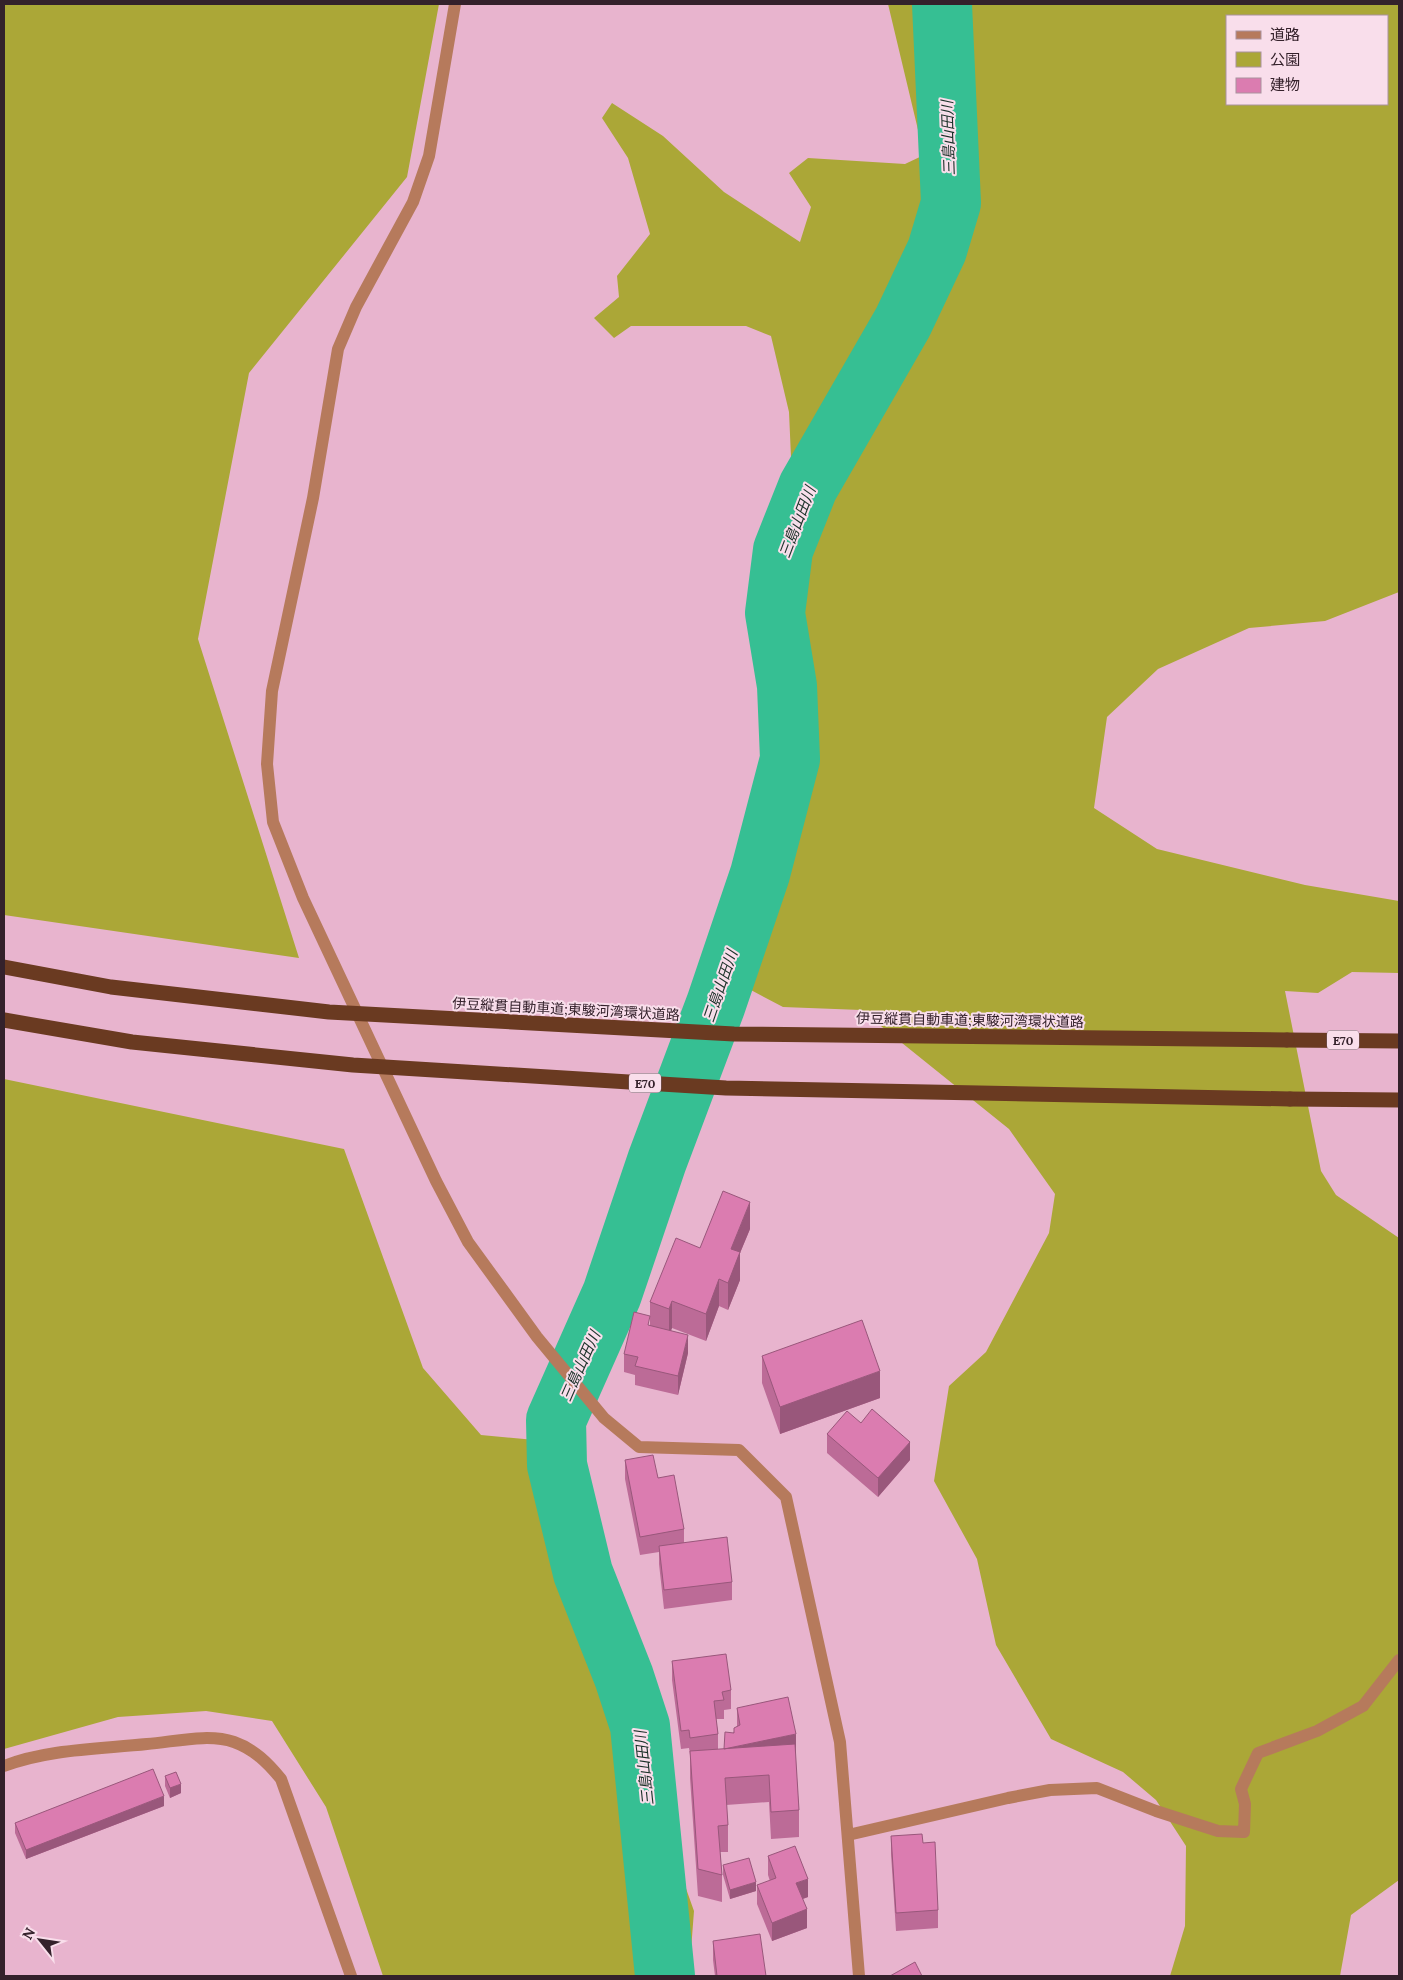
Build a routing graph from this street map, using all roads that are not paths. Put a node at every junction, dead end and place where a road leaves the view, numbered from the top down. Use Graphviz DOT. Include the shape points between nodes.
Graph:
graph roads {
  1 [pos="454,4"];
  2 [pos="4,966"];
  3 [pos="4,1020"];
  4 [pos="1399,1041"];
  5 [pos="1399,1100"];
  6 [pos="1399,1660"];
  7 [pos="4,1766"];
  8 [pos="848,1835"];
  9 [pos="351,1976"];
  10 [pos="859,1976"];
  1 -- 8 [label="street" via="424,172 413,202 356,307 338,349 313,498 272,691 266,764 273,822 303,898 436,1181 468,1242 537,1337 604,1418 639,1447 738,1450 786,1497 840,1742"];
  2 -- 4 [label="highway, 伊豆縦貫自動車道;東駿河湾環状道路 / E70, bridge" via="111,987 329,1012 734,1034"];
  3 -- 5 [label="highway, E70, bridge" via="132,1042 363,1066 726,1088"];
  6 -- 8 [label="street" via="1363,1706 1317,1731 1258,1753 1241,1789 1245,1804 1244,1832 1218,1831 1097,1788 1050,1790"];
  7 -- 9 [label="street" via="66,1752 206,1738 233,1742 253,1752 266,1761 281,1779"];
  8 -- 10 [label="street"];
}
